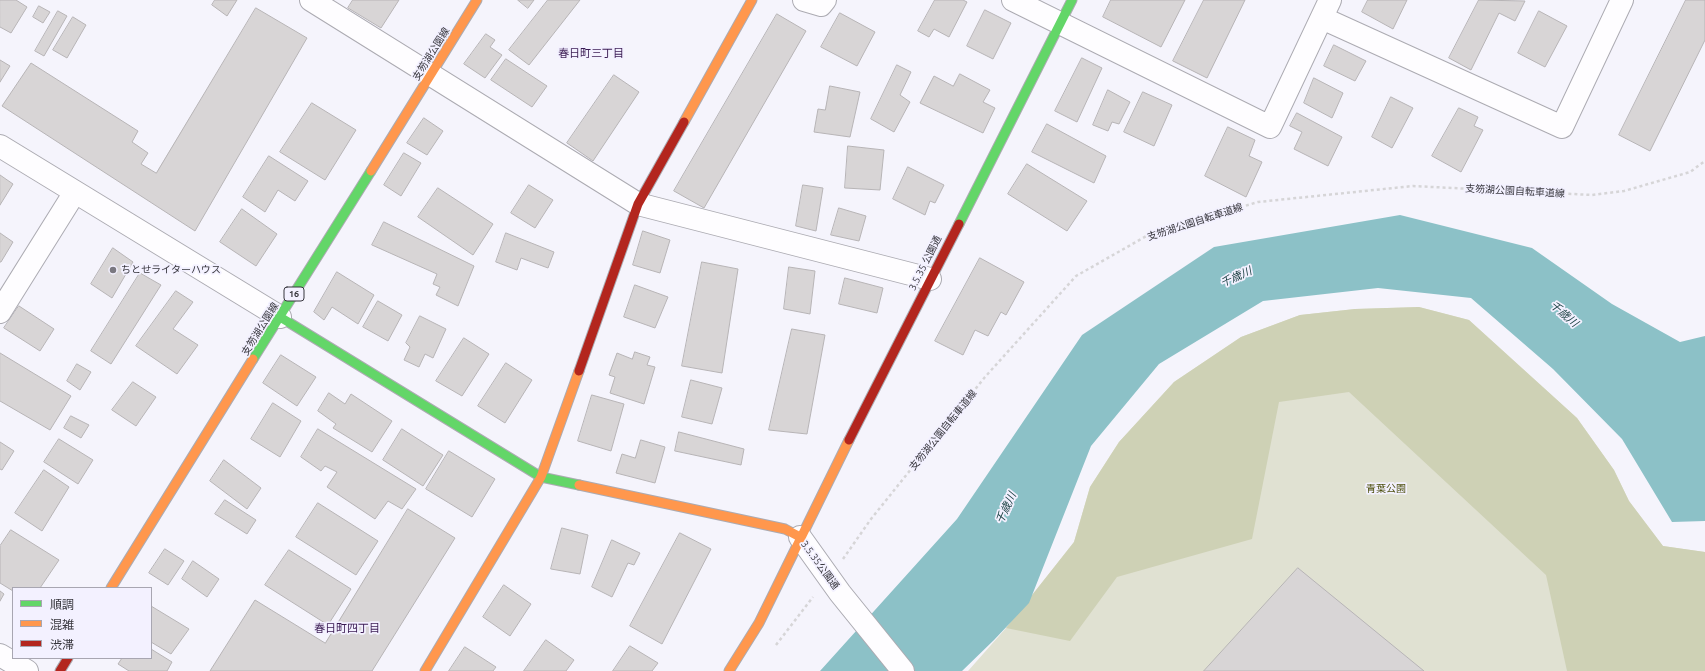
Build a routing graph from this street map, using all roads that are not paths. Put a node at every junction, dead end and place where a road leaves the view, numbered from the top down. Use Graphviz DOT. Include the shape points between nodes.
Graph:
graph roads {
  1 [pos="311,0"];
  2 [pos="477,0"];
  3 [pos="752,0"];
  4 [pos="804,0"];
  5 [pos="825,0"];
  6 [pos="1013,0"];
  7 [pos="1072,0"];
  8 [pos="1622,0"];
  9 [pos="1326,9"];
  10 [pos="1061,22"];
  11 [pos="430,76"];
  12 [pos="0,146"];
  13 [pos="75,192"];
  14 [pos="638,204"];
  15 [pos="930,279"];
  16 [pos="0,312"];
  17 [pos="280,318"];
  18 [pos="541,477"];
  19 [pos="800,537"];
  20 [pos="112,587"];
  21 [pos="0,655"];
  22 [pos="67,659"];
  23 [pos="27,671"];
  24 [pos="60,671"];
  25 [pos="425,671"];
  26 [pos="729,671"];
  27 [pos="903,671"];
  1 -- 11 [label="street"];
  2 -- 11 [label="street, 支笏湖公園線 / 16"];
  3 -- 14 [label="street"];
  4 -- 5 [label="street" via="821,5"];
  6 -- 10 [label="street"];
  7 -- 10 [label="street, 3.5.35 公園通"];
  8 -- 9 [label="street" via="1562,127"];
  9 -- 10 [label="street" via="1270,127"];
  10 -- 15 [label="street, 3.5.35 公園通"];
  11 -- 14 [label="street"];
  11 -- 17 [label="street, 支笏湖公園線 / 16"];
  12 -- 13 [label="street"];
  13 -- 16 [label="street"];
  13 -- 17 [label="street"];
  14 -- 15 [label="street"];
  14 -- 18 [label="street"];
  15 -- 19 [label="street, 3.5.35 公園通"];
  17 -- 18 [label="street"];
  17 -- 20 [label="street, 支笏湖公園線 / 16"];
  18 -- 19 [label="street" via="785,529"];
  18 -- 25 [label="street"];
  19 -- 26 [label="street, 3.5.35 公園通" via="764,612 740,657"];
  19 -- 27 [label="street, 3.5.35公園通" via="834,585"];
  21 -- 23 [label="street"];
  22 -- 24 [label="street"];
}
